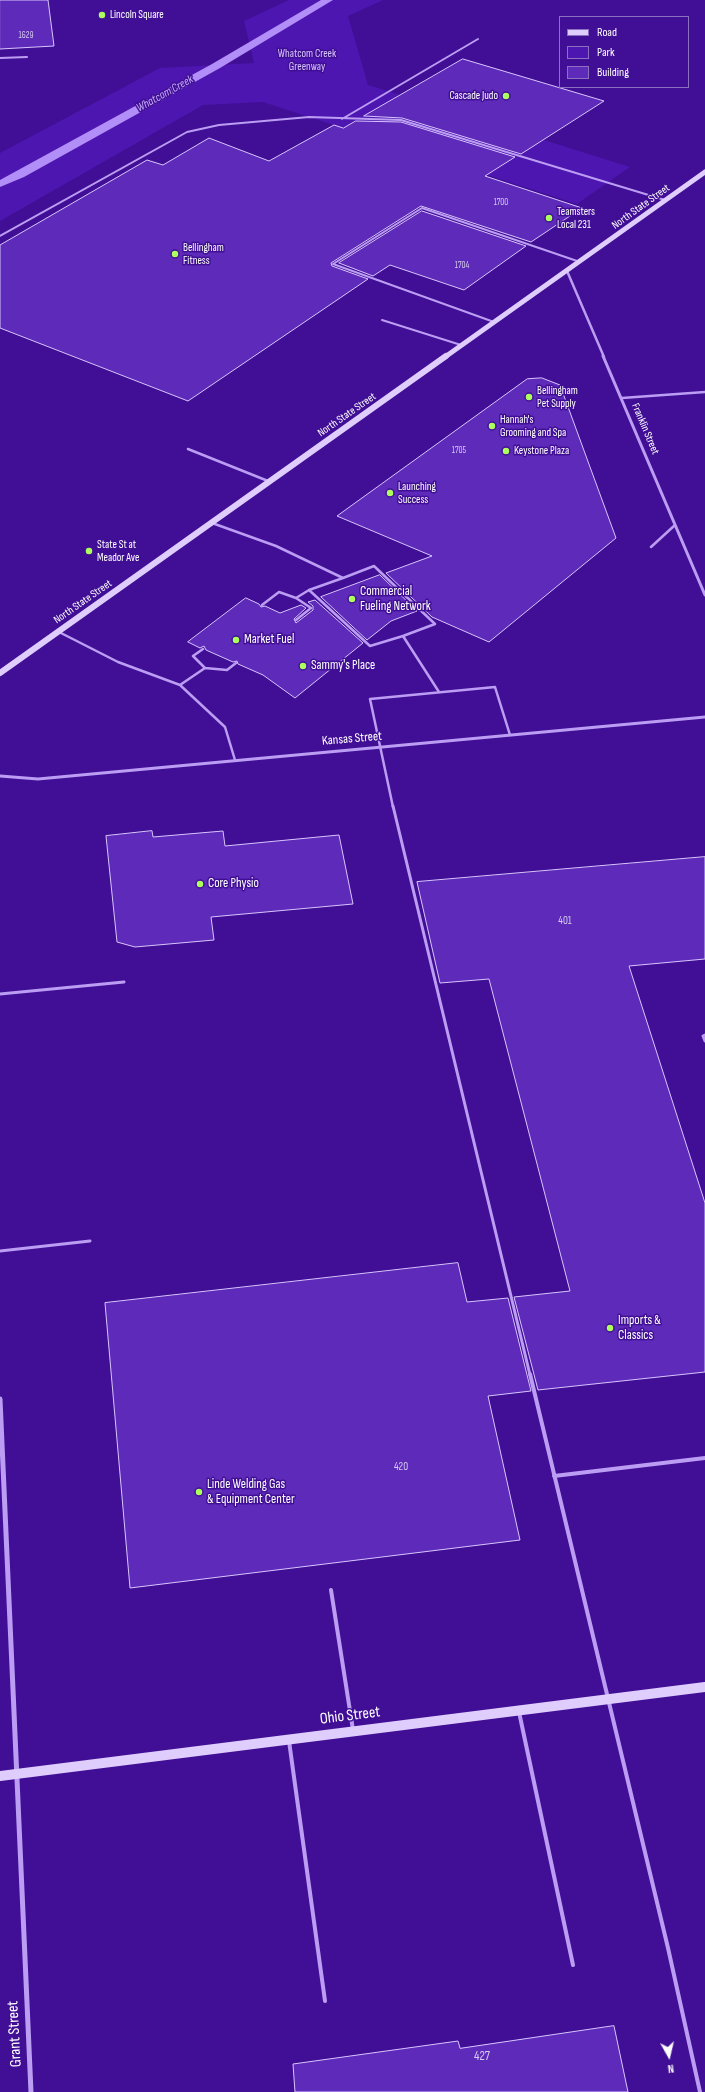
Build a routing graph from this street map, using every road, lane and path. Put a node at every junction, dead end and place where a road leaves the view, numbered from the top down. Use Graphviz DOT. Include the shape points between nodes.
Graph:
graph roads {
  1 [pos="478,39"];
  2 [pos="27,57"];
  3 [pos="0,58"];
  4 [pos="342,119"];
  5 [pos="705,172"];
  6 [pos="667,201"];
  7 [pos="0,236"];
  8 [pos="581,262"];
  9 [pos="567,271"];
  10 [pos="382,320"];
  11 [pos="495,322"];
  12 [pos="462,346"];
  13 [pos="705,392"];
  14 [pos="622,398"];
  15 [pos="188,449"];
  16 [pos="270,482"];
  17 [pos="212,523"];
  18 [pos="675,526"];
  19 [pos="651,547"];
  20 [pos="342,578"];
  21 [pos="309,590"];
  22 [pos="705,594"];
  23 [pos="296,598"];
  24 [pos="262,605"];
  25 [pos="296,620"];
  26 [pos="58,632"];
  27 [pos="403,636"];
  28 [pos="203,649"];
  29 [pos="236,664"];
  30 [pos="205,668"];
  31 [pos="0,672"];
  32 [pos="180,685"];
  33 [pos="439,692"];
  34 [pos="705,717"];
  35 [pos="510,735"];
  36 [pos="379,747"];
  37 [pos="235,760"];
  38 [pos="0,776"];
  39 [pos="124,982"];
  40 [pos="0,994"];
  41 [pos="705,1035"];
  42 [pos="705,1041"];
  43 [pos="90,1241"];
  44 [pos="0,1251"];
  45 [pos="0,1399"];
  46 [pos="705,1458"];
  47 [pos="554,1476"];
  48 [pos="331,1590"];
  49 [pos="705,1687"];
  50 [pos="608,1699"];
  51 [pos="518,1710"];
  52 [pos="354,1732"];
  53 [pos="289,1740"];
  54 [pos="16,1774"];
  55 [pos="0,1776"];
  56 [pos="573,1966"];
  57 [pos="325,2001"];
  58 [pos="31,2092"];
  59 [pos="700,2092"];
  1 -- 4 [label="lane"];
  2 -- 3 [label="lane"];
  4 -- 6 [label="lane" via="401,120"];
  4 -- 7 [label="lane" via="309,117 227,124 187,132"];
  5 -- 6 [label="main road, North State Street"];
  6 -- 8 [label="main road, North State Street"];
  8 -- 9 [label="main road, North State Street"];
  8 -- 11 [label="lane" via="422,208 333,264"];
  9 -- 11 [label="main road, North State Street"];
  9 -- 14 [label="street, Franklin Street"];
  10 -- 12 [label="lane"];
  11 -- 12 [label="main road, North State Street"];
  12 -- 16 [label="main road, North State Street"];
  13 -- 14 [label="lane"];
  14 -- 18 [label="street, Franklin Street"];
  15 -- 16 [label="lane"];
  16 -- 17 [label="main road, North State Street"];
  17 -- 20 [label="lane" via="276,546"];
  17 -- 26 [label="main road, North State Street"];
  18 -- 19 [label="lane"];
  18 -- 22 [label="street, Franklin Street"];
  20 -- 21 [label="lane"];
  20 -- 27 [label="lane" via="374,566 435,624"];
  21 -- 23 [label="lane"];
  21 -- 27 [label="lane" via="370,646"];
  23 -- 24 [label="lane" via="279,592"];
  23 -- 25 [label="lane" via="311,608"];
  26 -- 31 [label="main road, North State Street"];
  26 -- 32 [label="lane" via="118,662"];
  27 -- 33 [label="lane"];
  28 -- 30 [label="lane" via="193,656"];
  29 -- 30 [label="lane" via="227,670"];
  30 -- 32 [label="lane"];
  32 -- 37 [label="lane" via="225,727"];
  33 -- 35 [label="lane" via="495,688"];
  33 -- 36 [label="lane" via="370,699"];
  34 -- 35 [label="street, Kansas Street"];
  35 -- 36 [label="street, Kansas Street"];
  36 -- 37 [label="street, Kansas Street"];
  36 -- 47 [label="lane"];
  37 -- 38 [label="street, Kansas Street" via="38,778"];
  39 -- 40 [label="lane"];
  41 -- 42 [label="lane"];
  43 -- 44 [label="lane"];
  45 -- 54 [label="street, Grant Street"];
  46 -- 47 [label="lane"];
  47 -- 50 [label="lane"];
  48 -- 52 [label="lane"];
  49 -- 50 [label="main road, Ohio Street"];
  50 -- 51 [label="main road, Ohio Street"];
  50 -- 59 [label="lane"];
  51 -- 52 [label="main road, Ohio Street"];
  51 -- 56 [label="lane"];
  52 -- 53 [label="main road, Ohio Street"];
  53 -- 54 [label="main road, Ohio Street"];
  53 -- 57 [label="lane"];
  54 -- 55 [label="main road, Ohio Street"];
  54 -- 58 [label="street, Grant Street"];
}
